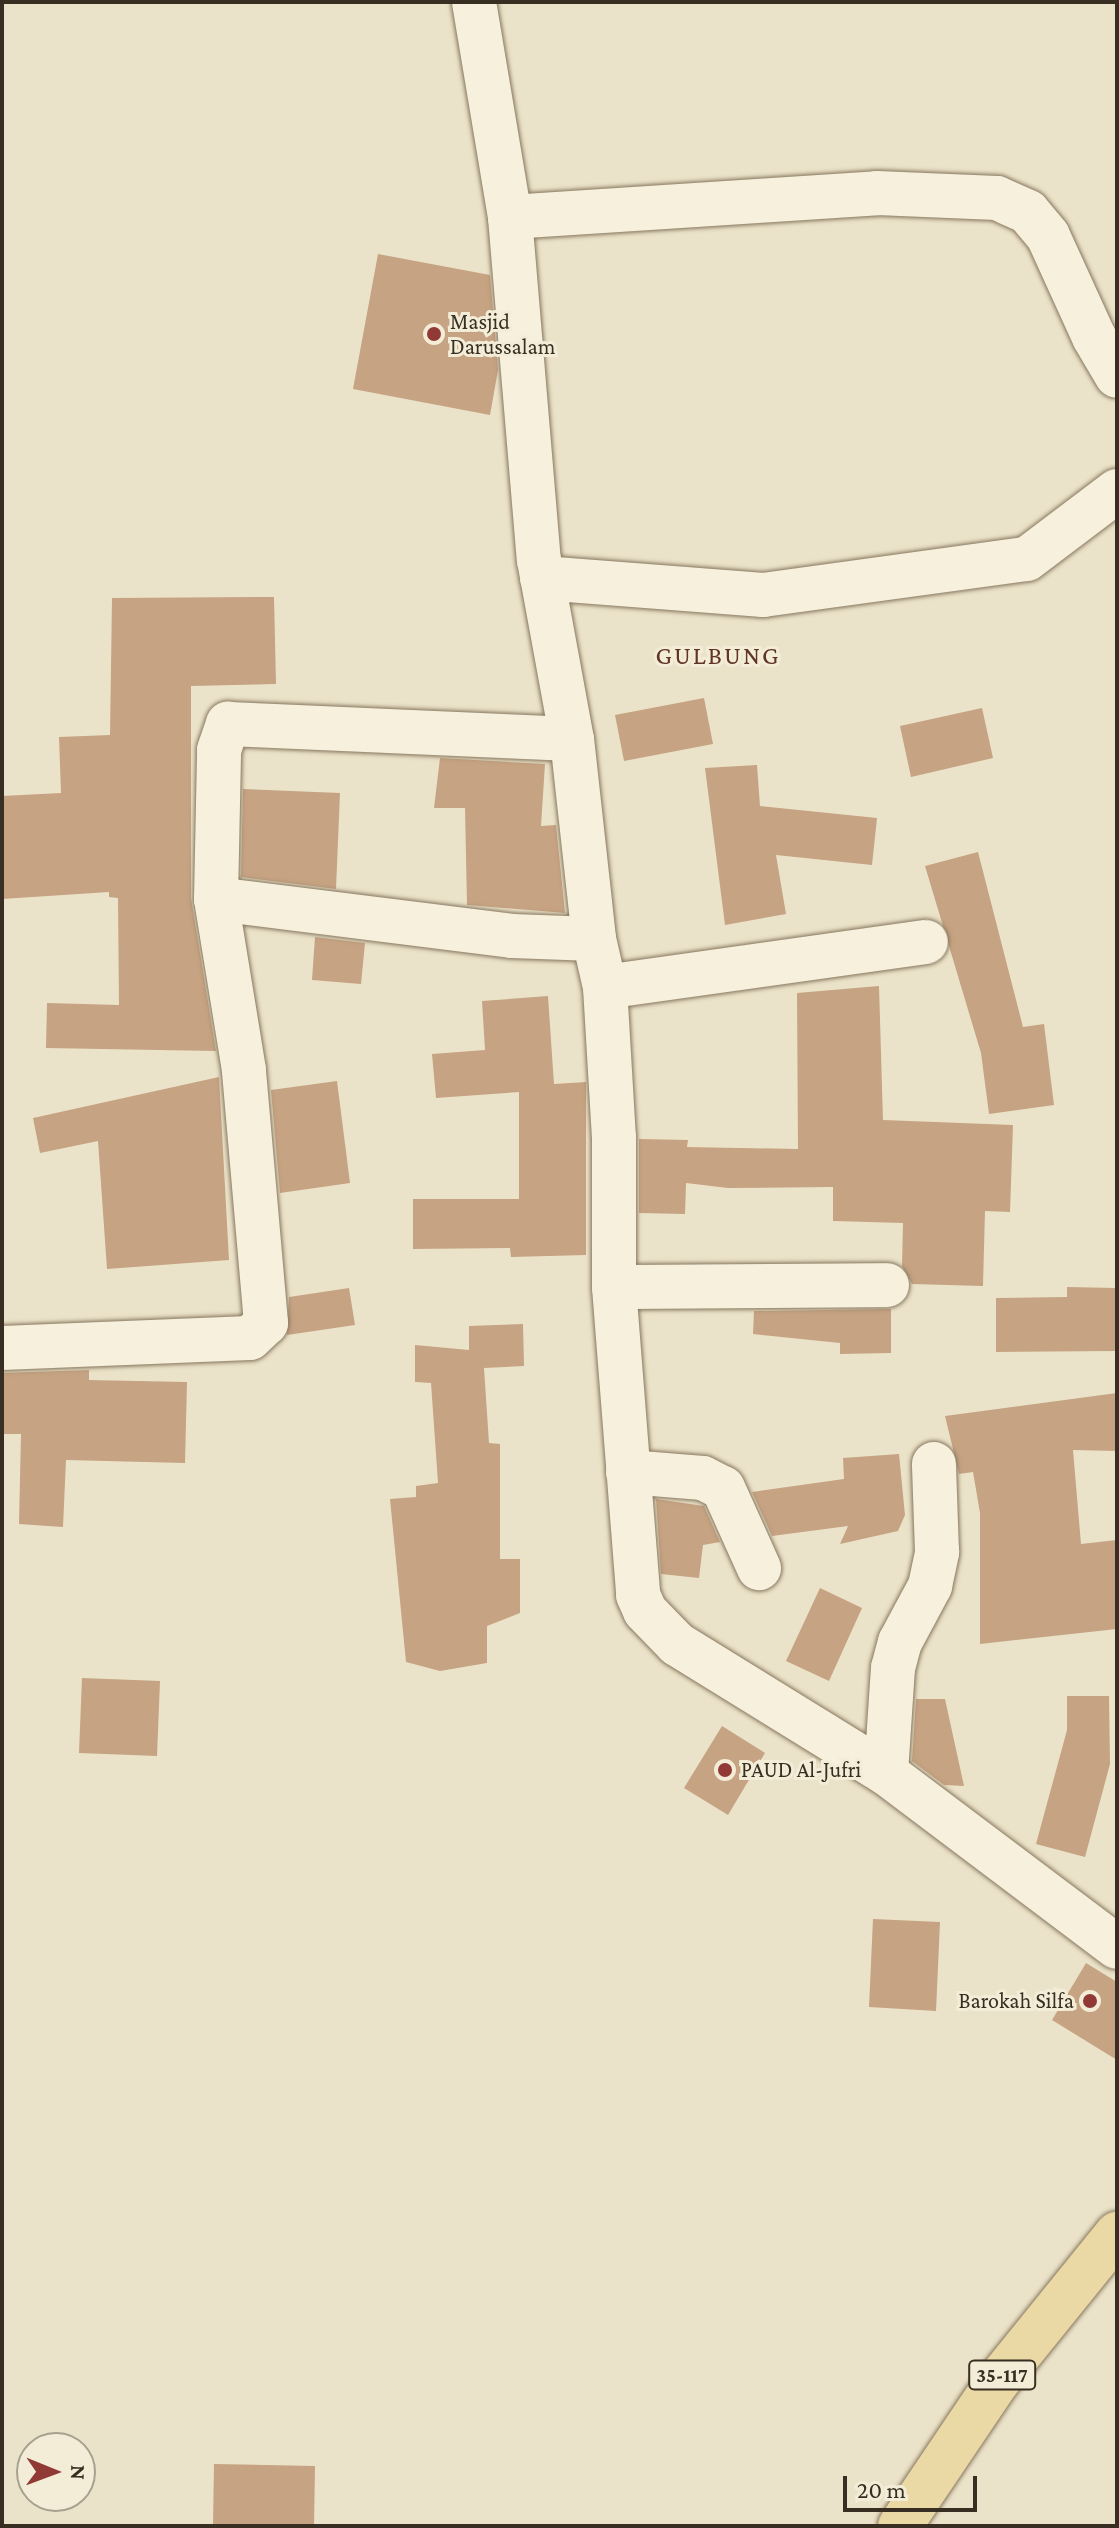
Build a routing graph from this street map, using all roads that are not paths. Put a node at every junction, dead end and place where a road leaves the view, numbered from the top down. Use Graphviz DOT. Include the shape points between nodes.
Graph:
graph roads {
  1 [pos="474,2"];
  2 [pos="510,217"];
  3 [pos="1117,376"];
  4 [pos="1117,491"];
  5 [pos="542,578"];
  6 [pos="572,739"];
  7 [pos="216,899"];
  8 [pos="594,939"];
  9 [pos="926,942"];
  10 [pos="605,987"];
  11 [pos="887,1285"];
  12 [pos="614,1287"];
  13 [pos="2,1348"];
  14 [pos="934,1464"];
  15 [pos="628,1472"];
  16 [pos="759,1568"];
  17 [pos="886,1773"];
  18 [pos="1117,1947"];
  19 [pos="1117,2234"];
  20 [pos="900,2526"];
  1 -- 2 [label="street"];
  2 -- 3 [label="street" via="877,193 997,198 1028,212 1048,236"];
  2 -- 5 [label="street"];
  4 -- 5 [label="street" via="1027,559 763,595"];
  5 -- 6 [label="street"];
  6 -- 7 [label="street" via="235,721 220,740"];
  6 -- 8 [label="street"];
  7 -- 8 [label="street" via="512,936"];
  7 -- 13 [label="street" via="244,1070 266,1323 250,1338"];
  8 -- 10 [label="street"];
  9 -- 10 [label="street"];
  10 -- 12 [label="street" via="614,1137"];
  11 -- 12 [label="street"];
  12 -- 15 [label="street"];
  14 -- 17 [label="street" via="937,1552 930,1586 900,1642 893,1668"];
  15 -- 16 [label="street" via="703,1478 723,1488"];
  15 -- 17 [label="street" via="638,1595 655,1622 677,1644"];
  17 -- 18 [label="street"];
  19 -- 20 [label="main road, 35-117" via="997,2382"];
}
